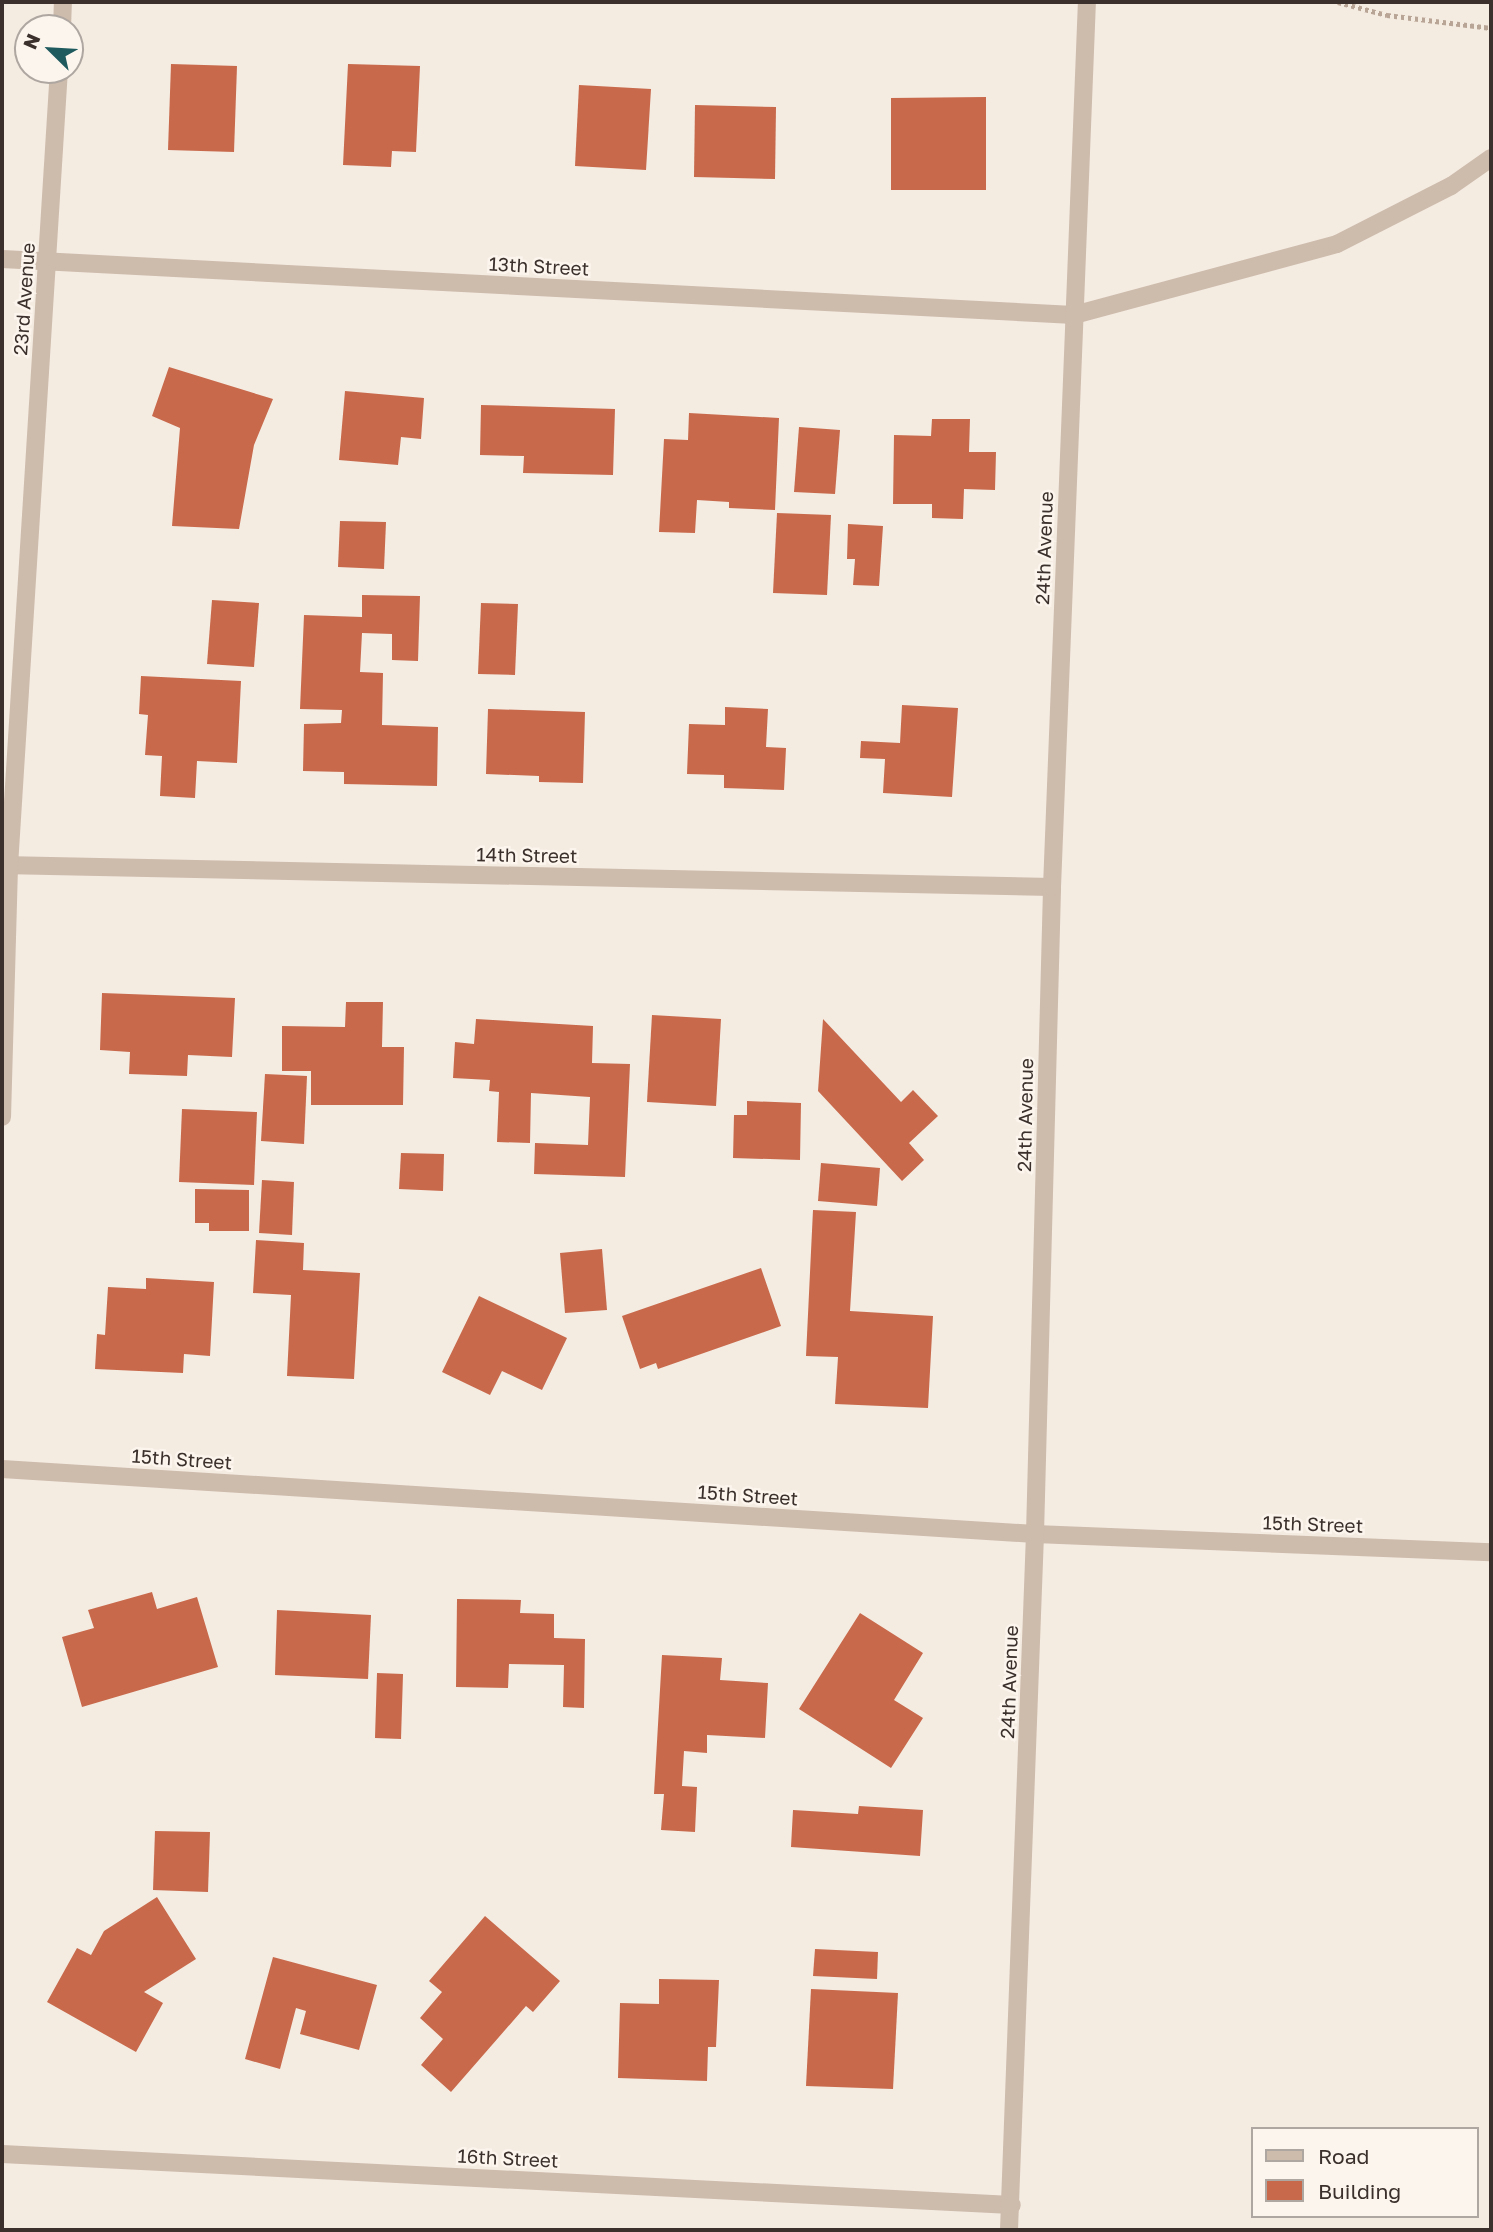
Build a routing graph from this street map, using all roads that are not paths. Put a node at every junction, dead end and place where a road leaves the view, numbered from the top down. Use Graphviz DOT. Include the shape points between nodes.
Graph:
graph roads {
  1 [pos="1087,2"];
  2 [pos="58,84"];
  3 [pos="1491,158"];
  4 [pos="2,259"];
  5 [pos="48,261"];
  6 [pos="1074,315"];
  7 [pos="5,866"];
  8 [pos="1052,887"];
  9 [pos="2,1117"];
  10 [pos="2,1469"];
  11 [pos="1035,1534"];
  12 [pos="1491,1552"];
  13 [pos="2,2154"];
  14 [pos="1012,2205"];
  15 [pos="1009,2230"];
  1 -- 6 [label="street, 24th Avenue"];
  2 -- 5 [label="street, 23rd Avenue"];
  3 -- 6 [label="street, 13th Street" via="1451,186 1337,244"];
  4 -- 5 [label="street, 13th Street"];
  5 -- 6 [label="street, 13th Street"];
  5 -- 7 [label="street, 23rd Avenue"];
  6 -- 8 [label="street, 24th Avenue"];
  7 -- 8 [label="street, 14th Street"];
  7 -- 9 [label="street, 23rd Avenue"];
  8 -- 11 [label="street, 24th Avenue"];
  10 -- 11 [label="street, 15th Street"];
  11 -- 12 [label="street, 15th Street"];
  11 -- 14 [label="street, 24th Avenue"];
  13 -- 14 [label="street, 16th Street"];
  14 -- 15 [label="street, 24th Avenue"];
}
